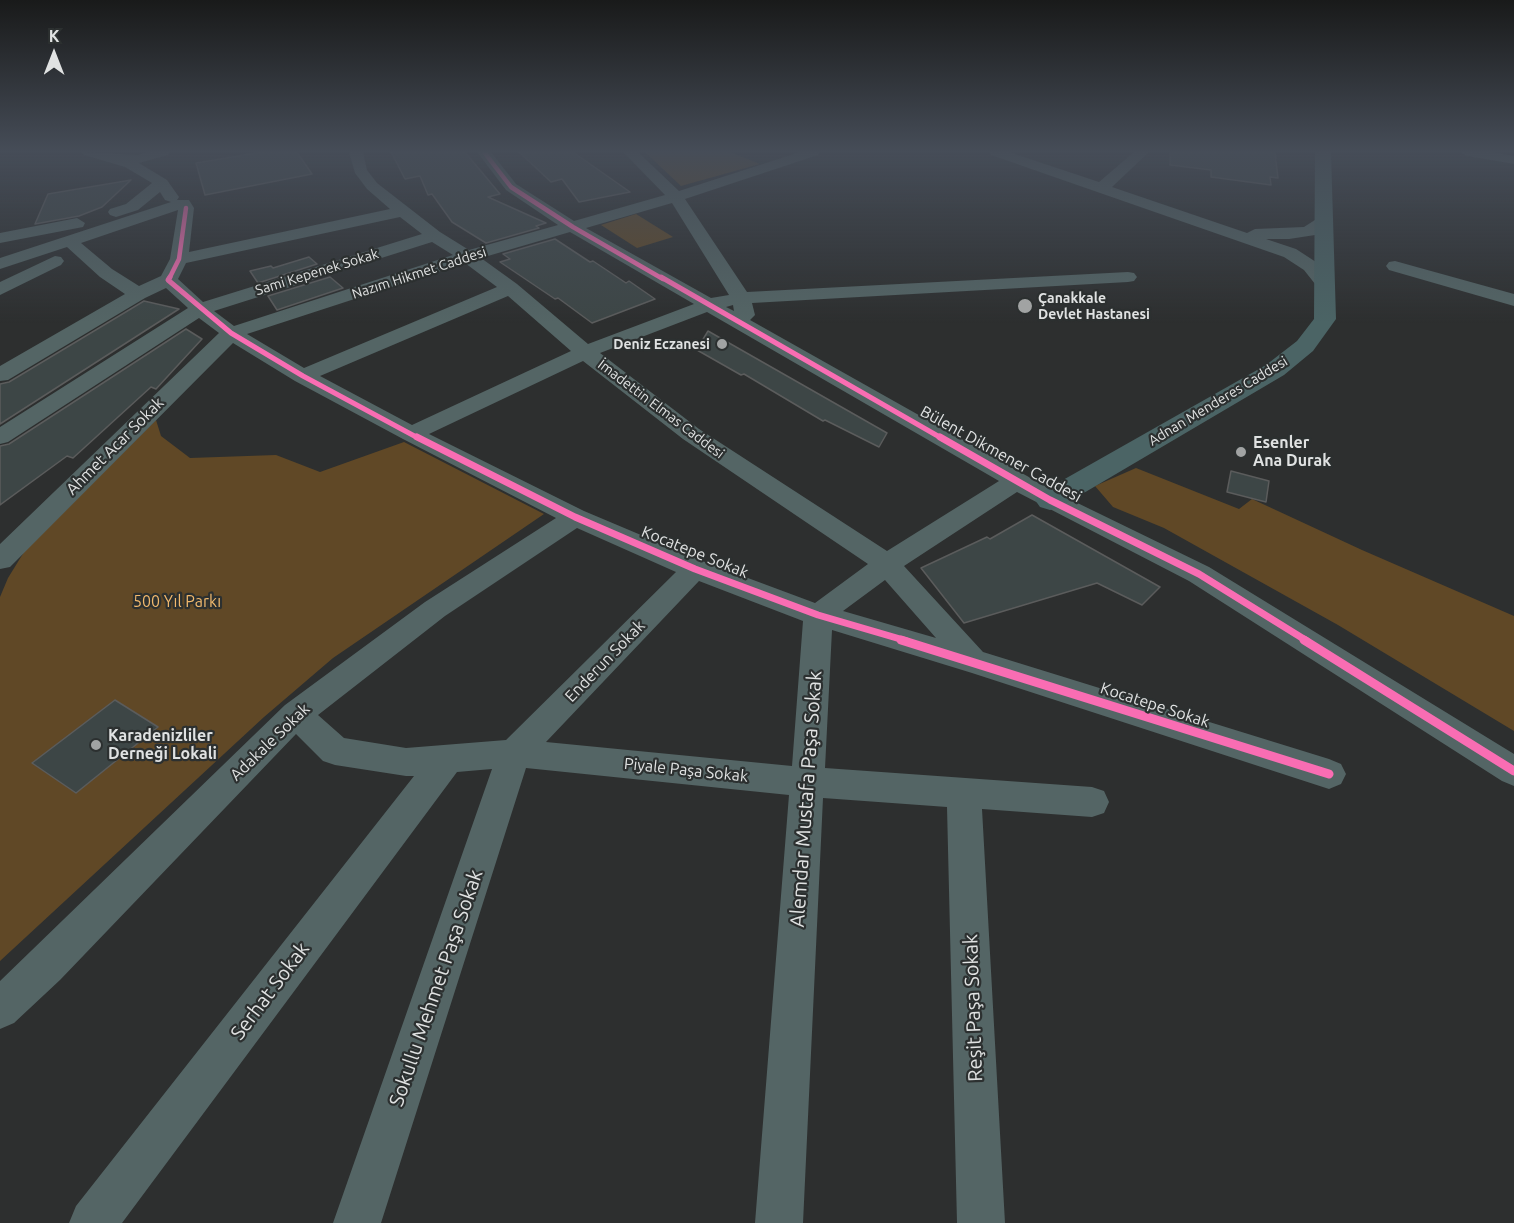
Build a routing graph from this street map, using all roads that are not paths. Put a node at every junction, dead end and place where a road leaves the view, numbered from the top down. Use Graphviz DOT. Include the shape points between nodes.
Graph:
graph roads {
  1 [pos="125,209"];
  2 [pos="166,209"];
  3 [pos="181,209"];
  4 [pos="401,209"];
  5 [pos="545,209"];
  6 [pos="635,209"];
  7 [pos="684,209"];
  8 [pos="1164,209"];
  9 [pos="1324,209"];
  10 [pos="403,211"];
  11 [pos="1324,222"];
  12 [pos="573,227"];
  13 [pos="1232,232"];
  14 [pos="434,236"];
  15 [pos="0,238"];
  16 [pos="74,245"];
  17 [pos="467,256"];
  18 [pos="0,264"];
  19 [pos="1395,266"];
  20 [pos="173,270"];
  21 [pos="1128,277"];
  22 [pos="1326,285"];
  23 [pos="510,288"];
  24 [pos="0,289"];
  25 [pos="138,294"];
  26 [pos="741,297"];
  27 [pos="1514,300"];
  28 [pos="711,304"];
  29 [pos="200,309"];
  30 [pos="748,325"];
  31 [pos="231,333"];
  32 [pos="259,350"];
  33 [pos="585,352"];
  34 [pos="0,375"];
  35 [pos="188,375"];
  36 [pos="303,376"];
  37 [pos="411,434"];
  38 [pos="0,437"];
  39 [pos="1018,480"];
  40 [pos="1050,500"];
  41 [pos="575,517"];
  42 [pos="2,555"];
  43 [pos="887,564"];
  44 [pos="694,569"];
  45 [pos="818,615"];
  46 [pos="973,661"];
  47 [pos="296,714"];
  48 [pos="514,753"];
  49 [pos="447,759"];
  50 [pos="1514,771"];
  51 [pos="1329,774"];
  52 [pos="808,782"];
  53 [pos="964,793"];
  54 [pos="1092,802"];
  55 [pos="0,1009"];
  56 [pos="93,1223"];
  57 [pos="357,1223"];
  58 [pos="779,1223"];
  59 [pos="981,1223"];
  1 -- 15 [label="street" via="79,223"];
  2 -- 16 [label="street"];
  3 -- 20 [label="street"];
  4 -- 10 [label="street, İmadettin Elmas Caddesi"];
  5 -- 12 [label="street, Bülent Dikmener Caddesi"];
  6 -- 12 [label="street, Nazım Hikmet Caddesi"];
  7 -- 26 [label="street"];
  8 -- 13 [label="street"];
  9 -- 11 [label="street, Adnan Menderes Caddesi"];
  10 -- 14 [label="street, İmadettin Elmas Caddesi"];
  10 -- 20 [label="street"];
  11 -- 13 [label="street" via="1309,231 1289,234"];
  11 -- 22 [label="street, Adnan Menderes Caddesi"];
  12 -- 17 [label="street, Nazım Hikmet Caddesi"];
  12 -- 28 [label="street, Bülent Dikmener Caddesi"];
  13 -- 22 [label="street" via="1290,253 1310,266"];
  14 -- 17 [label="street, İmadettin Elmas Caddesi"];
  14 -- 29 [label="street, Sami Kepenek Sokak"];
  16 -- 18 [label="street"];
  16 -- 24 [label="street"];
  16 -- 25 [label="street"];
  17 -- 23 [label="street, İmadettin Elmas Caddesi"];
  17 -- 31 [label="street, Nazım Hikmet Caddesi"];
  19 -- 27 [label="street"];
  20 -- 25 [label="street"];
  20 -- 29 [label="street, Kocatepe Sokak"];
  21 -- 26 [label="street"];
  22 -- 40 [label="street, Adnan Menderes Caddesi" via="1325,319 1305,346 1275,370"];
  23 -- 33 [label="street, İmadettin Elmas Caddesi"];
  23 -- 36 [label="street"];
  25 -- 34 [label="street"];
  26 -- 28 [label="street"];
  26 -- 30 [label="street"];
  28 -- 30 [label="street, Bülent Dikmener Caddesi"];
  28 -- 33 [label="street"];
  29 -- 31 [label="street, Kocatepe Sokak"];
  29 -- 38 [label="street, Sami Kepenek Sokak"];
  30 -- 39 [label="street, Bülent Dikmener Caddesi"];
  31 -- 32 [label="street, Kocatepe Sokak"];
  31 -- 35 [label="street, Ahmet Acar Sokak"];
  32 -- 35 [label="street"];
  32 -- 36 [label="street, Kocatepe Sokak"];
  33 -- 37 [label="street"];
  33 -- 43 [label="street, İmadettin Elmas Caddesi" via="691,434"];
  35 -- 42 [label="street, Ahmet Acar Sokak"];
  36 -- 37 [label="street, Kocatepe Sokak"];
  37 -- 41 [label="street, Kocatepe Sokak"];
  39 -- 40 [label="street, Bülent Dikmener Caddesi"];
  39 -- 43 [label="street"];
  40 -- 50 [label="street, Bülent Dikmener Caddesi" via="1199,574"];
  41 -- 44 [label="street, Kocatepe Sokak"];
  41 -- 47 [label="street, Adakale Sokak" via="435,609"];
  43 -- 45 [label="street"];
  43 -- 46 [label="street, İmadettin Elmas Caddesi"];
  44 -- 45 [label="street, Kocatepe Sokak"];
  44 -- 48 [label="street, Enderun Sokak"];
  45 -- 46 [label="street, Kocatepe Sokak"];
  45 -- 52 [label="street, Alemdar Mustafa Paşa Sokak"];
  46 -- 51 [label="street, Kocatepe Sokak"];
  47 -- 49 [label="street, Piyale Paşa Sokak" via="335,751 405,762"];
  47 -- 55 [label="street, Adakale Sokak"];
  48 -- 49 [label="street, Piyale Paşa Sokak"];
  48 -- 52 [label="street, Piyale Paşa Sokak"];
  48 -- 57 [label="street, Sokullu Mehmet Paşa Sokak"];
  49 -- 56 [label="street, Serhat Sokak"];
  52 -- 53 [label="street, Piyale Paşa Sokak"];
  52 -- 58 [label="street, Alemdar Mustafa Paşa Sokak"];
  53 -- 54 [label="street, Piyale Paşa Sokak"];
  53 -- 59 [label="street, Reşit Paşa Sokak"];
}
